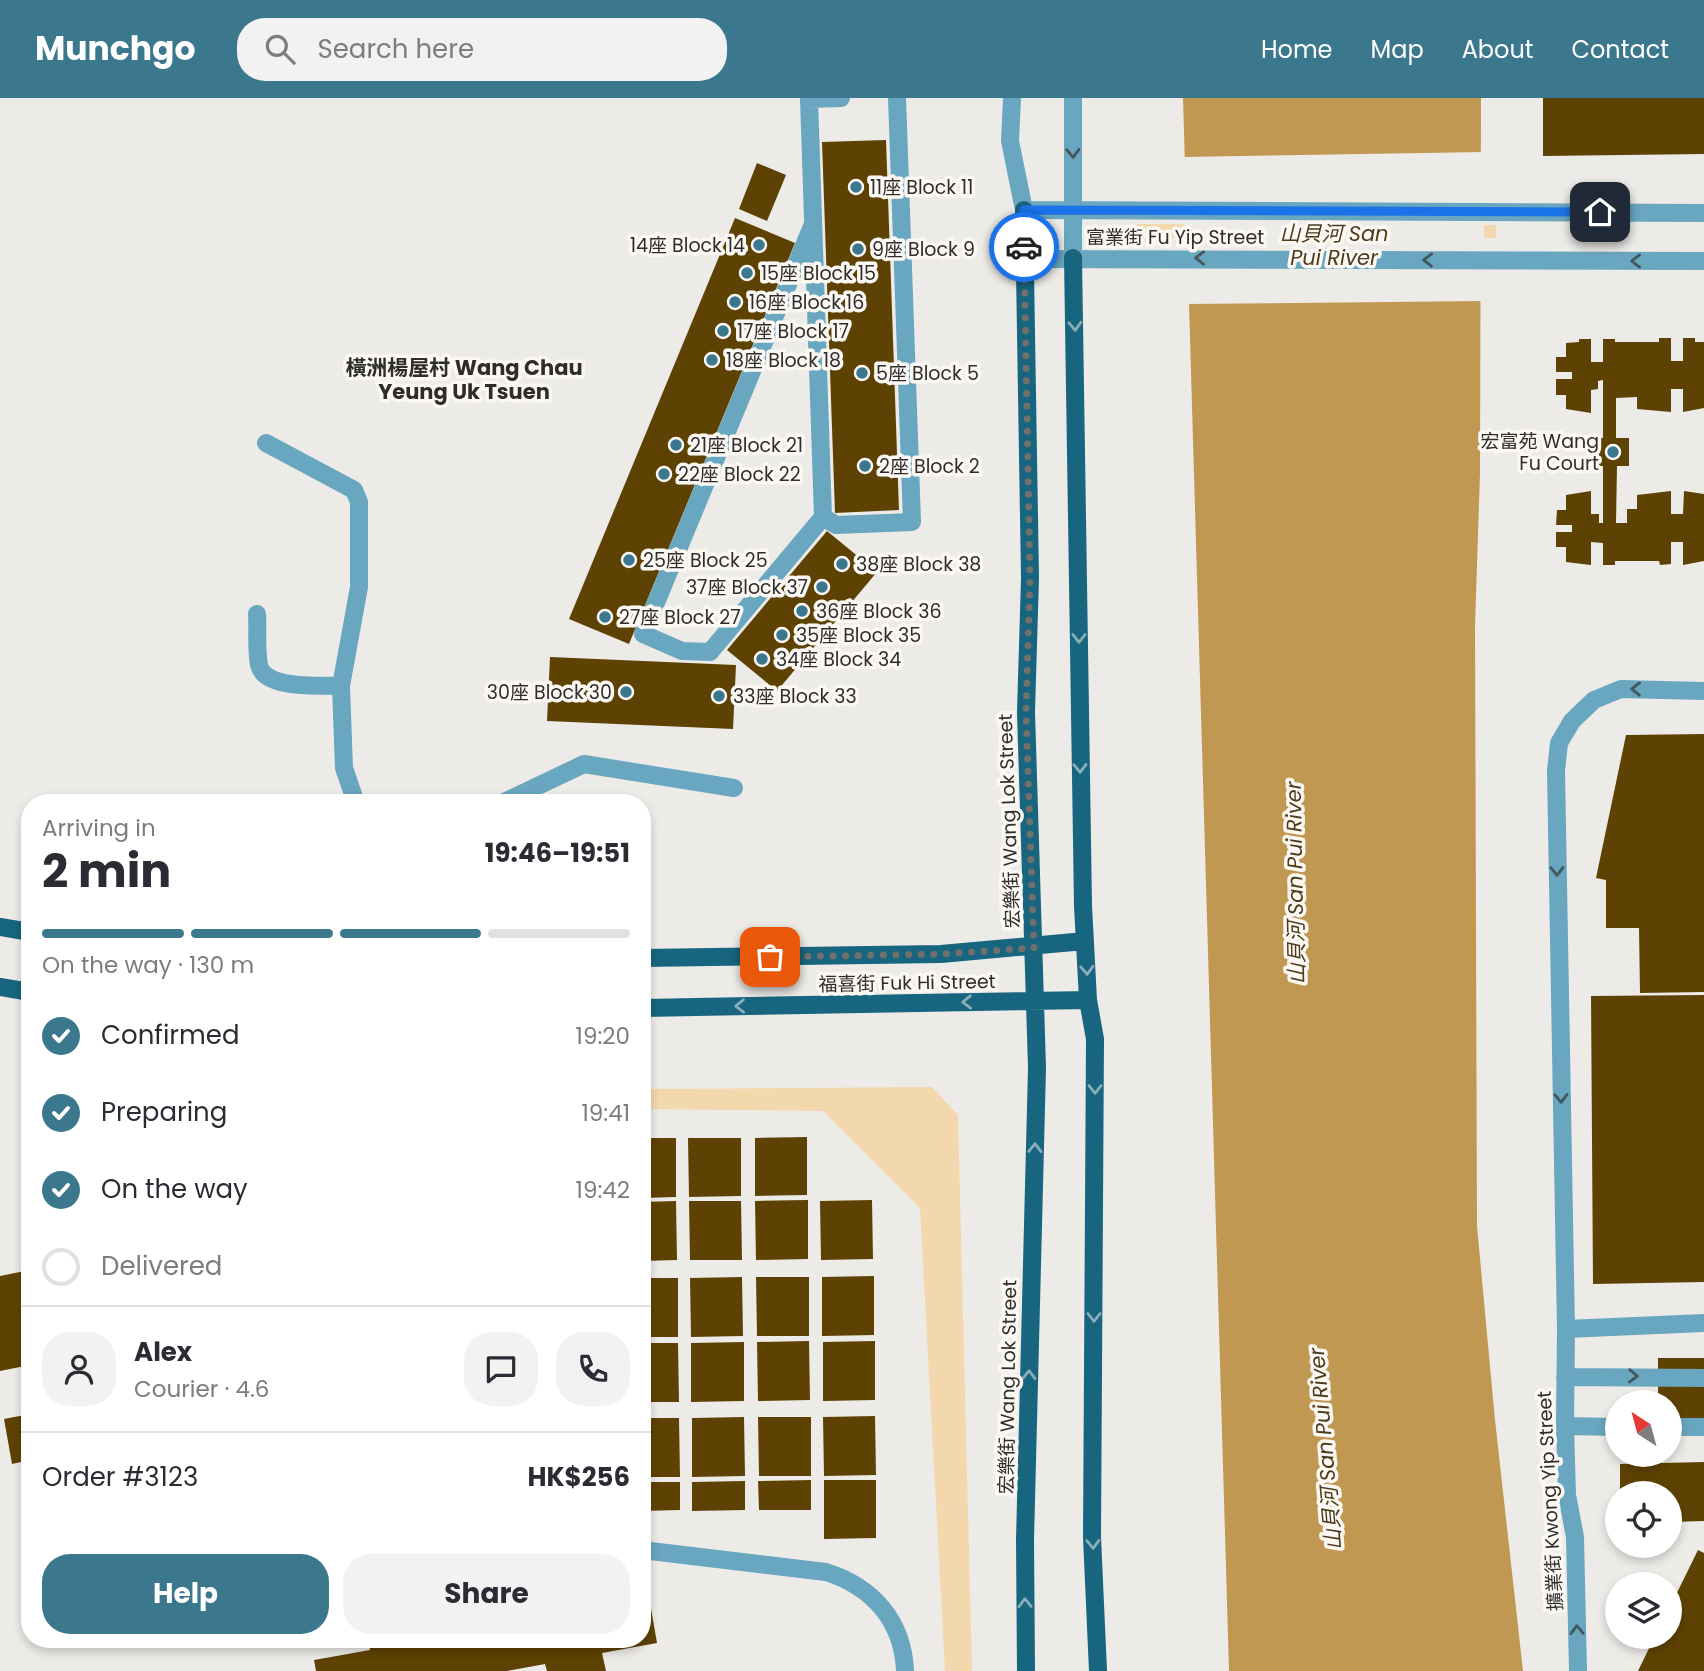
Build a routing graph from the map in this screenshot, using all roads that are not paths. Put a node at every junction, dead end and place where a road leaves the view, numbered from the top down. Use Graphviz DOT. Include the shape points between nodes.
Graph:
graph roads {
  1 [pos="841,98"];
  2 [pos="897,98"];
  3 [pos="1012,98"];
  4 [pos="1073,98"];
  5 [pos="1073,208"];
  6 [pos="1024,210"];
  7 [pos="1704,213"];
  8 [pos="813,224"];
  9 [pos="1073,258"];
  10 [pos="1024,259"];
  11 [pos="1704,261"];
  12 [pos="266,443"];
  13 [pos="823,517"];
  14 [pos="257,614"];
  15 [pos="341,686"];
  16 [pos="1704,691"];
  17 [pos="734,788"];
  18 [pos="353,794"];
  19 [pos="521,794"];
  20 [pos="0,928"];
  21 [pos="21,931"];
  22 [pos="1085,941"];
  23 [pos="1034,948"];
  24 [pos="651,958"];
  25 [pos="0,987"];
  26 [pos="21,990"];
  27 [pos="1088,1000"];
  28 [pos="1035,1003"];
  29 [pos="651,1007"];
  30 [pos="1704,1323"];
  31 [pos="1566,1329"];
  32 [pos="1565,1377"];
  33 [pos="1704,1378"];
  34 [pos="1565,1426"];
  35 [pos="1605,1427"];
  36 [pos="1682,1427"];
  37 [pos="1704,1427"];
  38 [pos="651,1551"];
  39 [pos="905,1671"];
  40 [pos="1026,1671"];
  41 [pos="1098,1671"];
  42 [pos="1578,1671"];
  1 -- 8 [label="street" via="809,99"];
  2 -- 13 [label="street" via="912,522 836,526"];
  3 -- 6 [label="street, 宏樂街 Wang Lok Street" via="1010,141"];
  4 -- 5 [label="street, one-way"];
  5 -- 6 [label="street, 富業街 Fu Yip Street"];
  5 -- 7 [label="street, 富業街 Fu Yip Street"];
  5 -- 9 [label="street"];
  6 -- 10 [label="main road, 宏樂街 Wang Lok Street"];
  8 -- 13 [label="street"];
  8 -- 13 [label="street" via="643,634 682,651 710,652"];
  9 -- 10 [label="street, 富業街 Fu Yip Street"];
  11 -- 9 [label="street, 富業街 Fu Yip Street, one-way"];
  9 -- 22 [label="main road, one-way"];
  10 -- 23 [label="main road, 宏樂街 Wang Lok Street" via="1030,578 1026,712"];
  12 -- 15 [label="street" via="354,490 359,502 359,587"];
  14 -- 15 [label="street" via="260,668 268,678 279,683"];
  15 -- 18 [label="street" via="344,768"];
  16 -- 31 [label="street, 擴業街 Kwong Yip Street, one-way" via="1621,689 1594,700 1572,721 1559,743 1556,799"];
  17 -- 19 [label="street" via="584,764"];
  20 -- 21 [label="main road"];
  22 -- 23 [label="main road, 福喜街 Fuk Hi Street"];
  22 -- 27 [label="main road, one-way"];
  23 -- 24 [label="main road, 福喜街 Fuk Hi Street" via="932,955"];
  23 -- 28 [label="main road, 宏樂街 Wang Lok Street"];
  25 -- 26 [label="main road"];
  27 -- 28 [label="main road, 福喜街 Fuk Hi Street"];
  27 -- 41 [label="main road, one-way" via="1095,1039 1092,1536"];
  28 -- 29 [label="main road, 福喜街 Fuk Hi Street, one-way"];
  40 -- 28 [label="main road, 宏樂街 Wang Lok Street, one-way"];
  30 -- 31 [label="street"];
  31 -- 32 [label="street, 擴業街 Kwong Yip Street"];
  32 -- 33 [label="street, one-way"];
  32 -- 34 [label="street, 擴業街 Kwong Yip Street"];
  34 -- 35 [label="street"];
  42 -- 34 [label="street, 擴業街 Kwong Yip Street, one-way"];
  36 -- 37 [label="street"];
  38 -- 39 [label="street" via="846,1578 864,1589 891,1619 900,1637"];
}
